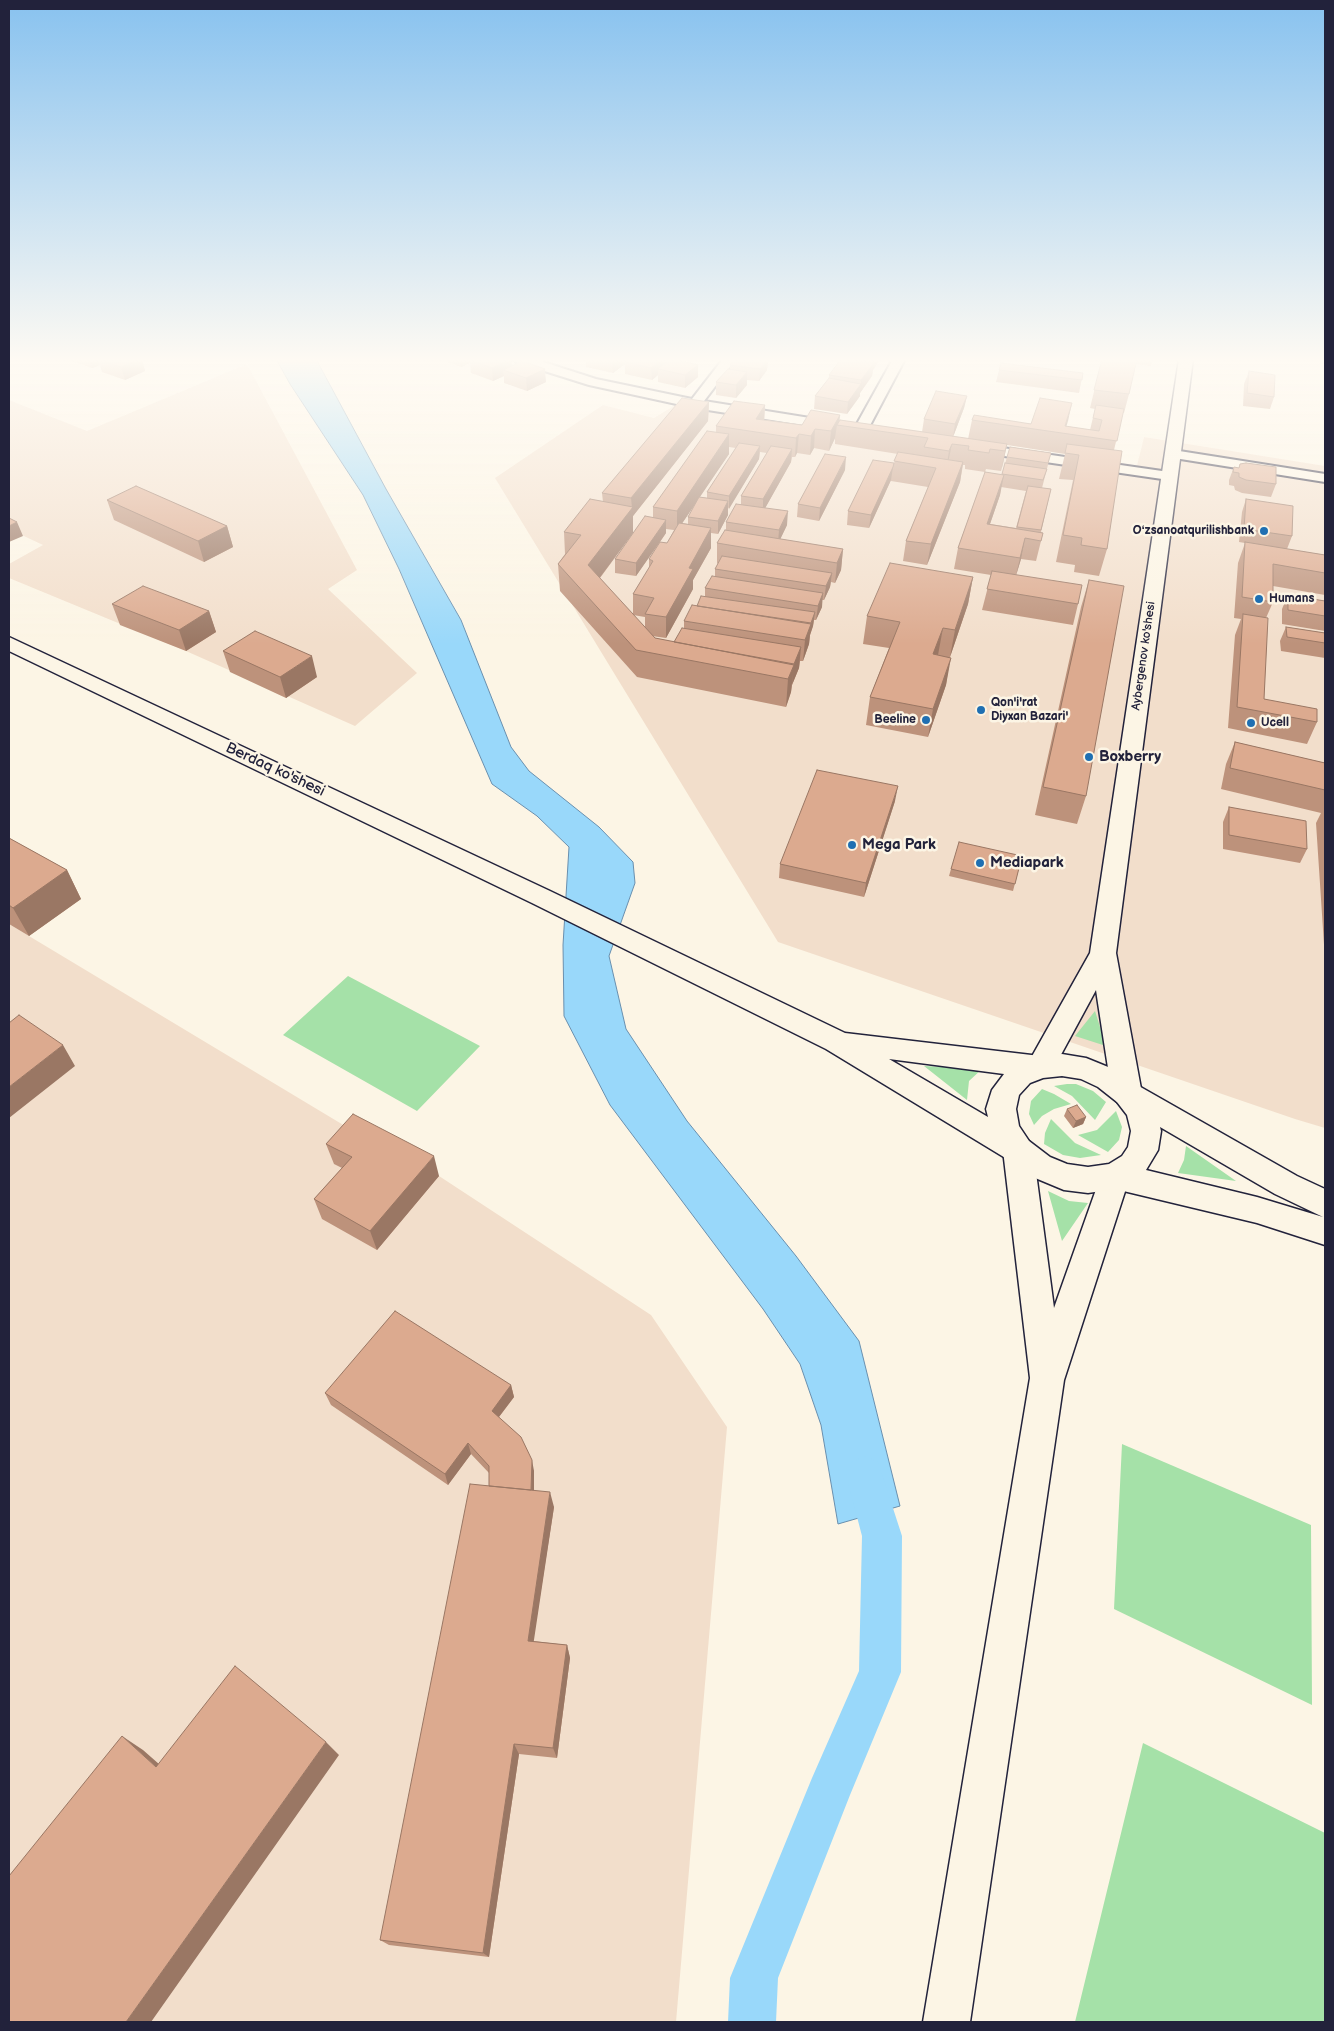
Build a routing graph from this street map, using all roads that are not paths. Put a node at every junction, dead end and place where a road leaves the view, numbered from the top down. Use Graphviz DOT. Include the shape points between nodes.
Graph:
graph roads {
  1 [pos="1019,454"];
  2 [pos="1173,454"];
  3 [pos="1170,476"];
  4 [pos="1325,478"];
  5 [pos="9,643"];
  6 [pos="1103,953"];
  7 [pos="836,1041"];
  8 [pos="1040,1067"];
  9 [pos="1127,1094"];
  10 [pos="1018,1150"];
  11 [pos="1115,1176"];
  12 [pos="1325,1204"];
  13 [pos="1325,1232"];
  14 [pos="1047,1380"];
  15 [pos="946,2022"];
  1 -- 3 [label="street"];
  2 -- 3 [label="street, Aybergenov ko'shesi"];
  2 -- 4 [label="street"];
  3 -- 6 [label="street, Aybergenov ko'shesi"];
  5 -- 7 [label="street, Berdaq ko'shesi" via="541,896"];
  6 -- 8 [label="street, Aybergenov ko'shesi"];
  6 -- 9 [label="street, Aybergenov ko'shesi"];
  7 -- 8 [label="street"];
  7 -- 10 [label="street"];
  8 -- 9 [label="street" via="1062,1065 1086,1069 1108,1079"];
  8 -- 10 [label="street" via="1020,1075 1006,1090 1001,1109 1005,1129"];
  9 -- 11 [label="street" via="1140,1111 1146,1131 1143,1150 1133,1165"];
  9 -- 12 [label="street"];
  10 -- 11 [label="street" via="1039,1166 1064,1177 1088,1180"];
  10 -- 14 [label="street"];
  11 -- 13 [label="street" via="1257,1210"];
  11 -- 14 [label="street"];
  14 -- 15 [label="street"];
}
